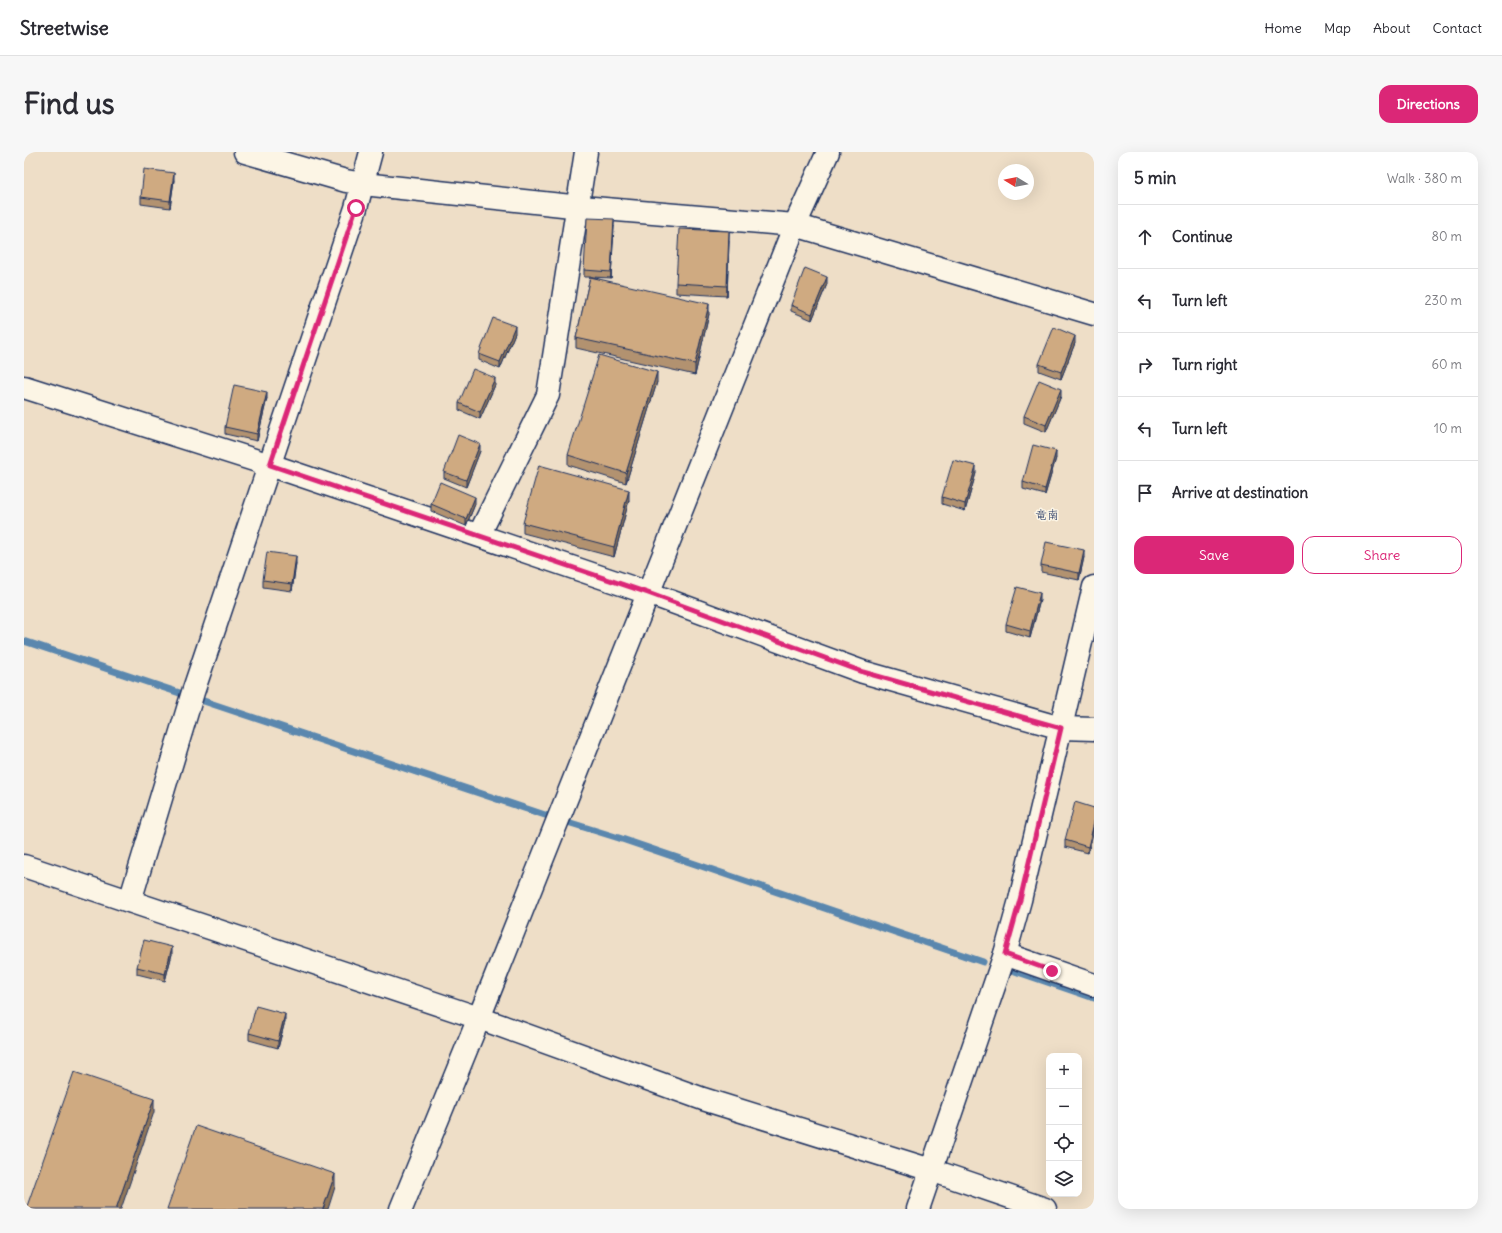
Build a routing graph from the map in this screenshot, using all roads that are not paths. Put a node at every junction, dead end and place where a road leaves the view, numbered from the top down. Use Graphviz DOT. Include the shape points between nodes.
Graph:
graph roads {
  1 [pos="245,152"];
  2 [pos="371,152"];
  3 [pos="586,152"];
  4 [pos="828,152"];
  5 [pos="363,184"];
  6 [pos="578,207"];
  7 [pos="795,225"];
  8 [pos="1094,314"];
  9 [pos="24,387"];
  10 [pos="270,465"];
  11 [pos="479,536"];
  12 [pos="1094,587"];
  13 [pos="648,593"];
  14 [pos="1061,728"];
  15 [pos="1094,729"];
  16 [pos="24,866"];
  17 [pos="130,900"];
  18 [pos="1005,954"];
  19 [pos="1094,985"];
  20 [pos="479,1018"];
  21 [pos="931,1170"];
  22 [pos="401,1209"];
  23 [pos="918,1209"];
  24 [pos="1046,1209"];
  1 -- 5 [label="street"];
  2 -- 5 [label="street"];
  3 -- 6 [label="street"];
  4 -- 7 [label="street"];
  5 -- 6 [label="street"];
  5 -- 10 [label="street"];
  6 -- 7 [label="street"];
  6 -- 11 [label="street" via="548,395"];
  7 -- 8 [label="street"];
  7 -- 13 [label="street"];
  9 -- 10 [label="street"];
  10 -- 11 [label="street"];
  10 -- 17 [label="street" via="191,698"];
  11 -- 13 [label="street"];
  12 -- 14 [label="street"];
  13 -- 14 [label="street" via="863,672"];
  13 -- 20 [label="street"];
  14 -- 15 [label="street"];
  14 -- 18 [label="street"];
  16 -- 17 [label="street"];
  17 -- 20 [label="street"];
  18 -- 19 [label="street"];
  18 -- 21 [label="street"];
  20 -- 21 [label="street" via="703,1099"];
  20 -- 22 [label="street"];
  21 -- 23 [label="street"];
  21 -- 24 [label="street"];
}
